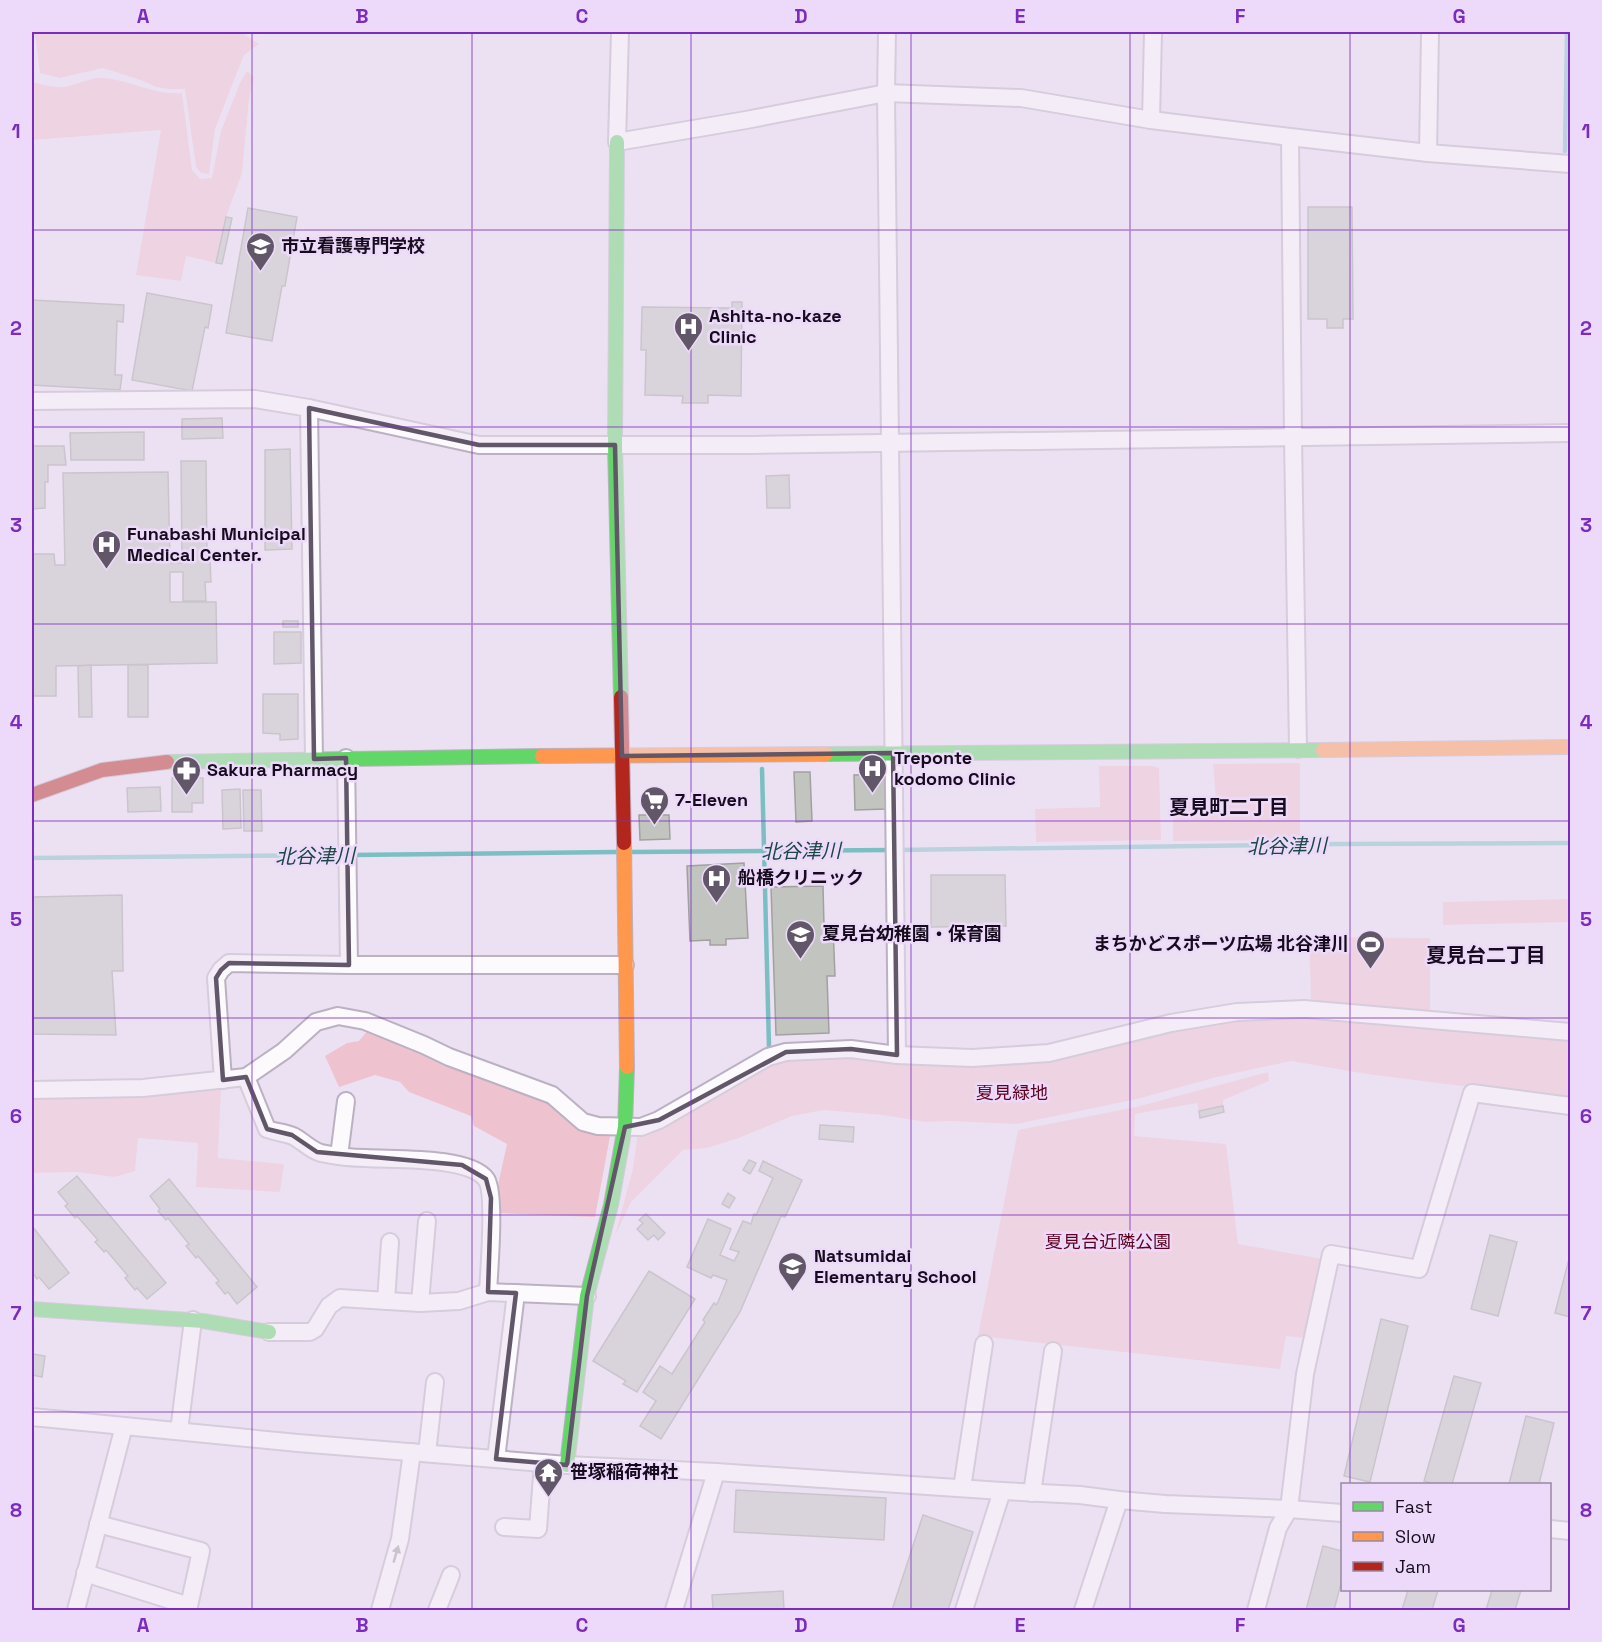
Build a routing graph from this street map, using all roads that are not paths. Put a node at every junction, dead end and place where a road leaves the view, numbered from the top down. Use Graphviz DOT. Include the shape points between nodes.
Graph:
graph roads {
  1 [pos="620,32"];
  2 [pos="887,32"];
  3 [pos="1153,32"];
  4 [pos="1430,32"];
  5 [pos="886,93"];
  6 [pos="1151,120"];
  7 [pos="1290,137"];
  8 [pos="617,142"];
  9 [pos="1428,153"];
  10 [pos="1570,164"];
  11 [pos="32,400"];
  12 [pos="309,408"];
  13 [pos="1570,433"];
  14 [pos="1293,437"];
  15 [pos="889,443"];
  16 [pos="615,445"];
  17 [pos="1570,747"];
  18 [pos="1298,749"];
  19 [pos="893,753"];
  20 [pos="622,756"];
  21 [pos="346,758"];
  22 [pos="314,759"];
  23 [pos="32,795"];
  24 [pos="349,965"];
  25 [pos="625,965"];
  26 [pos="1570,1032"];
  27 [pos="897,1055"];
  28 [pos="246,1077"];
  29 [pos="223,1080"];
  30 [pos="32,1090"];
  31 [pos="346,1101"];
  32 [pos="1570,1106"];
  33 [pos="625,1127"];
  34 [pos="339,1156"];
  35 [pos="427,1221"];
  36 [pos="390,1242"];
  37 [pos="488,1292"];
  38 [pos="516,1293"];
  39 [pos="587,1296"];
  40 [pos="386,1301"];
  41 [pos="420,1303"];
  42 [pos="32,1309"];
  43 [pos="193,1320"];
  44 [pos="269,1332"];
  45 [pos="984,1344"];
  46 [pos="1053,1351"];
  47 [pos="435,1382"];
  48 [pos="32,1417"];
  49 [pos="124,1426"];
  50 [pos="179,1431"];
  51 [pos="420,1452"];
  52 [pos="496,1459"];
  53 [pos="543,1463"];
  54 [pos="567,1465"];
  55 [pos="716,1472"];
  56 [pos="962,1488"];
  57 [pos="1002,1491"];
  58 [pos="1032,1493"];
  59 [pos="1119,1500"];
  60 [pos="1289,1509"];
  61 [pos="1341,1513"];
  62 [pos="98,1524"];
  63 [pos="504,1527"];
  64 [pos="1551,1529"];
  65 [pos="1570,1531"];
  66 [pos="85,1573"];
  67 [pos="451,1575"];
  68 [pos="76,1611"];
  69 [pos="380,1611"];
  70 [pos="437,1611"];
  71 [pos="674,1611"];
  72 [pos="964,1611"];
  73 [pos="1083,1611"];
  74 [pos="1256,1611"];
  1 -- 8 [label="street"];
  2 -- 5 [label="street"];
  3 -- 6 [label="street"];
  4 -- 9 [label="street"];
  5 -- 6 [label="street" via="1021,98"];
  5 -- 8 [label="street"];
  5 -- 15 [label="street"];
  6 -- 7 [label="street"];
  7 -- 9 [label="street"];
  7 -- 14 [label="street"];
  8 -- 16 [label="street"];
  9 -- 10 [label="street"];
  11 -- 12 [label="street" via="255,399"];
  12 -- 16 [label="street" via="479,445"];
  12 -- 22 [label="street"];
  13 -- 14 [label="street"];
  14 -- 15 [label="street"];
  14 -- 18 [label="street"];
  15 -- 16 [label="street"];
  15 -- 19 [label="street"];
  16 -- 20 [label="street"];
  17 -- 18 [label="street"];
  18 -- 19 [label="street"];
  19 -- 20 [label="street"];
  19 -- 27 [label="street"];
  20 -- 21 [label="street"];
  20 -- 25 [label="street"];
  21 -- 22 [label="street"];
  21 -- 24 [label="street"];
  22 -- 23 [label="street" via="130,765 102,770"];
  24 -- 25 [label="street"];
  24 -- 29 [label="street" via="229,963 221,970 216,978"];
  25 -- 33 [label="street"];
  26 -- 27 [label="street" via="1304,1009 1237,1012 1182,1021 1048,1053 972,1058"];
  27 -- 33 [label="street" via="851,1049 786,1052 768,1058 659,1120 640,1127"];
  28 -- 29 [label="street"];
  28 -- 33 [label="street" via="284,1051 316,1022 338,1016 365,1021 552,1095 583,1122"];
  28 -- 34 [label="street" via="267,1129 292,1135 317,1152"];
  29 -- 30 [label="street" via="143,1088"];
  31 -- 34 [label="street"];
  32 -- 60 [label="street" via="1472,1094 1419,1269 1331,1254 1305,1374"];
  33 -- 39 [label="street" via="611,1205"];
  34 -- 37 [label="street" via="462,1165 486,1179 491,1198"];
  35 -- 41 [label="street"];
  36 -- 40 [label="street"];
  37 -- 38 [label="street"];
  37 -- 41 [label="street" via="459,1301"];
  38 -- 39 [label="street"];
  38 -- 52 [label="street"];
  39 -- 54 [label="street"];
  40 -- 41 [label="street"];
  40 -- 44 [label="street" via="340,1298 310,1332"];
  42 -- 43 [label="street"];
  43 -- 44 [label="street"];
  43 -- 50 [label="street"];
  45 -- 56 [label="street"];
  46 -- 58 [label="street"];
  47 -- 51 [label="street"];
  48 -- 49 [label="street"];
  49 -- 50 [label="street"];
  49 -- 62 [label="street"];
  50 -- 51 [label="street"];
  51 -- 52 [label="street"];
  69 -- 51 [label="street, one-way"];
  52 -- 53 [label="street"];
  53 -- 54 [label="street"];
  53 -- 63 [label="street" via="538,1529"];
  54 -- 55 [label="street"];
  55 -- 56 [label="street"];
  55 -- 71 [label="street"];
  56 -- 57 [label="street"];
  57 -- 58 [label="street"];
  57 -- 72 [label="street"];
  58 -- 59 [label="street"];
  59 -- 60 [label="street"];
  59 -- 73 [label="street"];
  60 -- 61 [label="street"];
  60 -- 74 [label="street" via="1278,1528"];
  62 -- 66 [label="street"];
  62 -- 66 [label="street" via="201,1551 189,1606"];
  64 -- 65 [label="street"];
  66 -- 68 [label="street"];
  67 -- 70 [label="street"];
}
